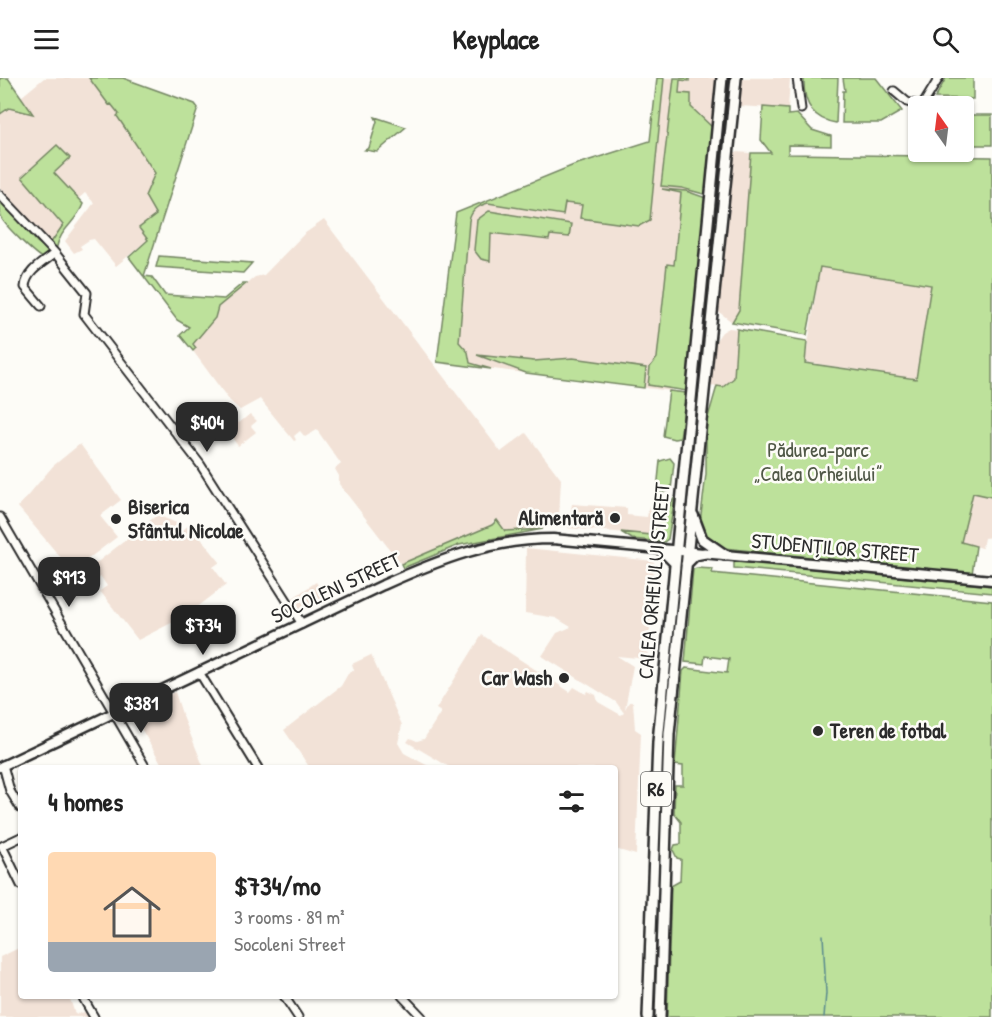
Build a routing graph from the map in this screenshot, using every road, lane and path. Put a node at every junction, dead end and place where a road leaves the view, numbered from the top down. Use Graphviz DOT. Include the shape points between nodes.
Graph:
graph roads {
  1 [pos="722,78"];
  2 [pos="736,78"];
  3 [pos="797,78"];
  4 [pos="939,78"];
  5 [pos="894,91"];
  6 [pos="928,96"];
  7 [pos="908,102"];
  8 [pos="801,109"];
  9 [pos="0,195"];
  10 [pos="55,253"];
  11 [pos="41,306"];
  12 [pos="696,339"];
  13 [pos="708,340"];
  14 [pos="691,507"];
  15 [pos="0,517"];
  16 [pos="661,549"];
  17 [pos="675,550"];
  18 [pos="687,551"];
  19 [pos="705,553"];
  20 [pos="725,555"];
  21 [pos="674,562"];
  22 [pos="686,564"];
  23 [pos="992,580"];
  24 [pos="302,624"];
  25 [pos="199,672"];
  26 [pos="114,713"];
  27 [pos="144,765"];
  28 [pos="256,765"];
  29 [pos="2,766"];
  30 [pos="18,804"];
  31 [pos="18,838"];
  32 [pos="653,862"];
  33 [pos="664,862"];
  34 [pos="18,879"];
  35 [pos="84,999"];
  36 [pos="286,999"];
  37 [pos="405,999"];
  38 [pos="94,1017"];
  39 [pos="298,1017"];
  40 [pos="422,1017"];
  41 [pos="648,1017"];
  42 [pos="660,1017"];
  1 -- 12 [label="highway, CALEA ORHEIULUI STREET / R6"];
  2 -- 13 [label="highway, CALEA ORHEIULUI STREET / R6"];
  3 -- 8 [label="street"];
  4 -- 6 [label="street"];
  5 -- 7 [label="street"];
  9 -- 10 [label="street"];
  10 -- 11 [label="street" via="25,282"];
  10 -- 24 [label="street" via="87,293 84,314 200,464"];
  12 -- 13 [label="highway"];
  12 -- 17 [label="highway, CALEA ORHEIULUI STREET / R6"];
  13 -- 14 [label="highway, CALEA ORHEIULUI STREET / R6"];
  14 -- 18 [label="highway, CALEA ORHEIULUI STREET / R6"];
  14 -- 20 [label="highway" via="699,536"];
  15 -- 26 [label="street"];
  16 -- 17 [label="main road, SOCOLENI STREET"];
  16 -- 21 [label="highway"];
  16 -- 24 [label="main road, SOCOLENI STREET" via="553,539 493,544 435,562"];
  17 -- 18 [label="main road, STUDENȚILOR STREET"];
  17 -- 21 [label="highway, CALEA ORHEIULUI STREET / R6"];
  18 -- 19 [label="main road, STUDENȚILOR STREET"];
  18 -- 22 [label="highway, CALEA ORHEIULUI STREET / R6"];
  19 -- 20 [label="main road, STUDENȚILOR STREET"];
  19 -- 22 [label="highway" via="695,555"];
  20 -- 23 [label="main road, STUDENȚILOR STREET"];
  21 -- 32 [label="highway, CALEA ORHEIULUI STREET / R6" via="659,732"];
  22 -- 33 [label="highway, CALEA ORHEIULUI STREET / R6" via="669,734"];
  24 -- 25 [label="main road, SOCOLENI STREET"];
  25 -- 26 [label="main road, SOCOLENI STREET"];
  25 -- 28 [label="street"];
  26 -- 27 [label="street"];
  26 -- 29 [label="main road, SOCOLENI STREET"];
  29 -- 30 [label="street"];
  31 -- 34 [label="street" via="2,846"];
  32 -- 33 [label="highway"];
  32 -- 41 [label="highway, CALEA ORHEIULUI STREET / R6"];
  33 -- 42 [label="highway, CALEA ORHEIULUI STREET / R6"];
  35 -- 38 [label="street"];
  36 -- 39 [label="street"];
  37 -- 40 [label="street"];
}
